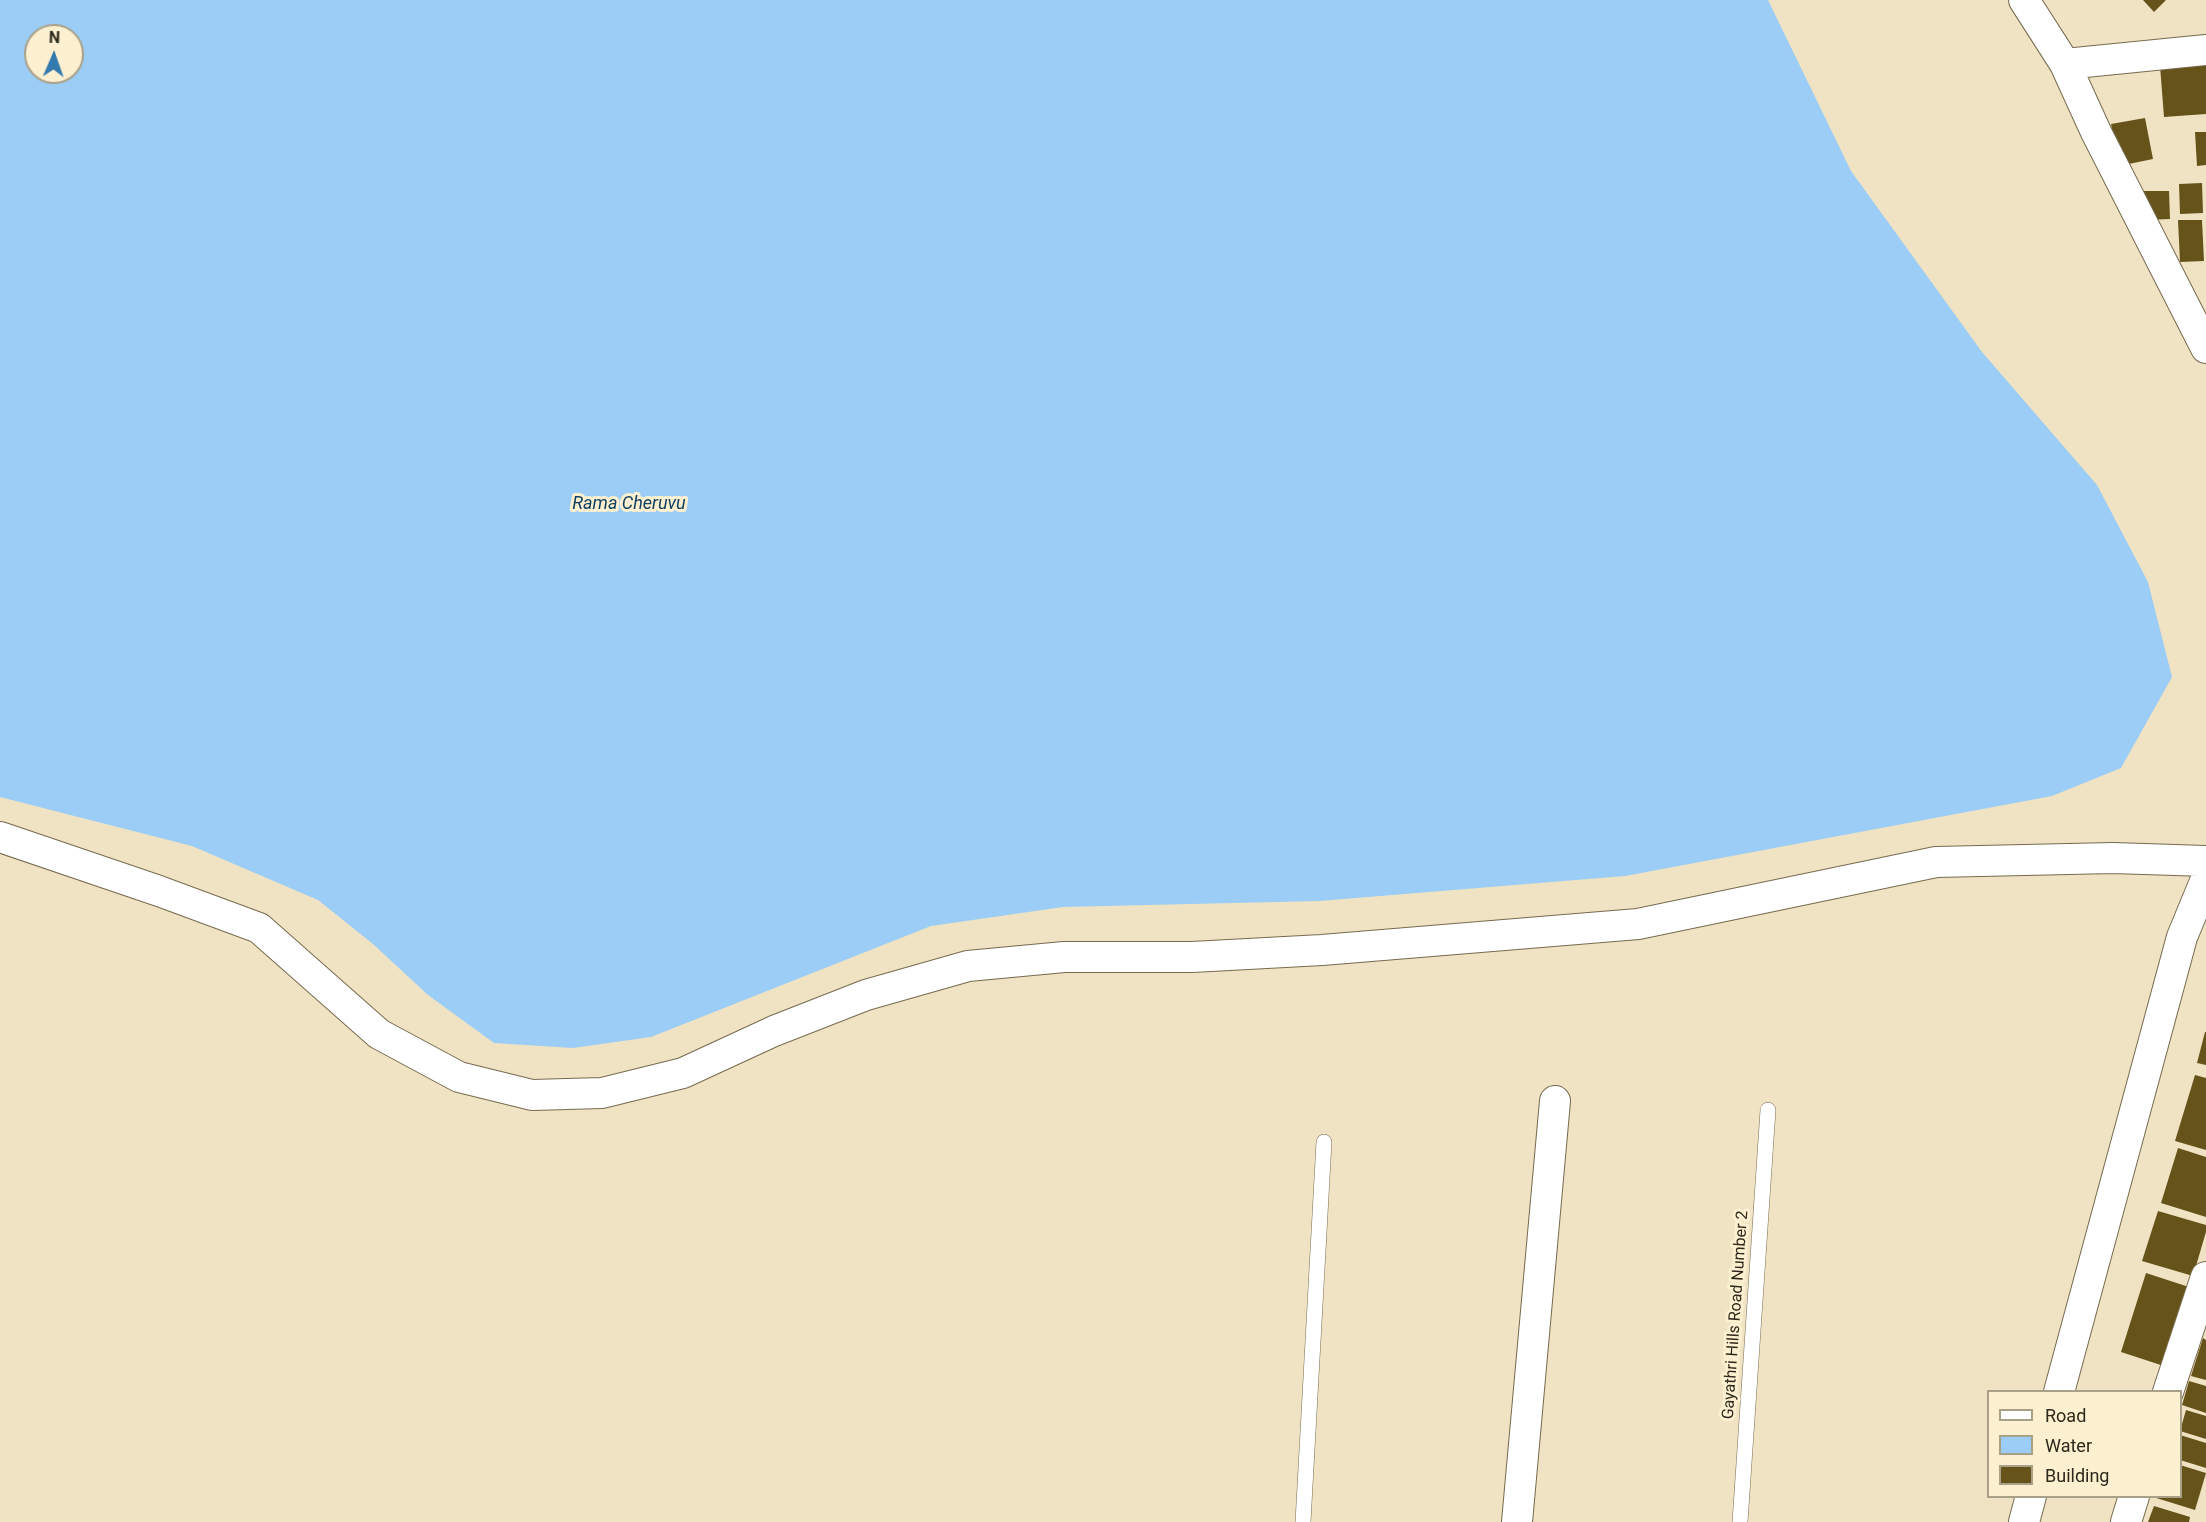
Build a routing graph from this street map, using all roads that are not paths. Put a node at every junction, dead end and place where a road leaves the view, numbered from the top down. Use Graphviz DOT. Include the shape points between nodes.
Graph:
graph roads {
  1 [pos="2024,0"];
  2 [pos="2206,50"];
  3 [pos="2065,64"];
  4 [pos="2206,348"];
  5 [pos="0,837"];
  6 [pos="2206,861"];
  7 [pos="2206,879"];
  8 [pos="1555,1101"];
  9 [pos="1768,1110"];
  10 [pos="1324,1142"];
  11 [pos="2206,1276"];
  12 [pos="2060,1390"];
  13 [pos="2169,1390"];
  14 [pos="2031,1498"];
  15 [pos="2134,1498"];
  16 [pos="1303,1522"];
  17 [pos="1517,1522"];
  18 [pos="1740,1522"];
  19 [pos="2024,1522"];
  20 [pos="2126,1522"];
  1 -- 3 [label="street"];
  2 -- 3 [label="street"];
  3 -- 4 [label="street"];
  5 -- 6 [label="street" via="258,928 379,1034 459,1077 532,1095 602,1093 683,1072 866,995 968,966 1064,957 1192,957 1322,950 1638,924 1936,862 2102,858"];
  7 -- 12 [label="street" via="2182,937"];
  8 -- 17 [label="street"];
  9 -- 18 [label="lane, Gayathri Hills Road Number 2"];
  10 -- 16 [label="lane"];
  11 -- 13 [label="street"];
  14 -- 19 [label="street"];
  15 -- 20 [label="street"];
}
